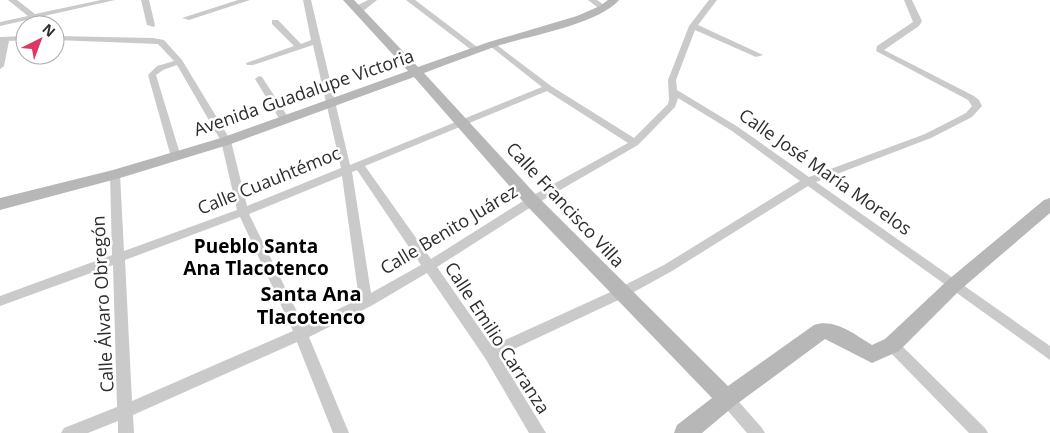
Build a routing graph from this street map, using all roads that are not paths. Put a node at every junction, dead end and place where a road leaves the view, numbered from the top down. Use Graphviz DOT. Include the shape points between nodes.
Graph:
graph roads {
  1 [pos="12,0"];
  2 [pos="111,0"];
  3 [pos="145,0"];
  4 [pos="246,0"];
  5 [pos="307,0"];
  6 [pos="374,0"];
  7 [pos="410,0"];
  8 [pos="592,0"];
  9 [pos="614,0"];
  10 [pos="713,0"];
  11 [pos="908,0"];
  12 [pos="352,3"];
  13 [pos="604,8"];
  14 [pos="32,15"];
  15 [pos="38,15"];
  16 [pos="186,18"];
  17 [pos="15,20"];
  18 [pos="275,22"];
  19 [pos="0,24"];
  20 [pos="150,25"];
  21 [pos="693,26"];
  22 [pos="65,38"];
  23 [pos="3,39"];
  24 [pos="316,41"];
  25 [pos="493,44"];
  26 [pos="300,47"];
  27 [pos="477,50"];
  28 [pos="759,55"];
  29 [pos="179,62"];
  30 [pos="250,63"];
  31 [pos="0,66"];
  32 [pos="416,73"];
  33 [pos="259,79"];
  34 [pos="548,88"];
  35 [pos="674,91"];
  36 [pos="331,103"];
  37 [pos="285,120"];
  38 [pos="462,123"];
  39 [pos="226,141"];
  40 [pos="635,143"];
  41 [pos="176,157"];
  42 [pos="352,166"];
  43 [pos="115,174"];
  44 [pos="808,181"];
  45 [pos="532,201"];
  46 [pos="0,204"];
  47 [pos="1050,204"];
  48 [pos="243,212"];
  49 [pos="118,259"];
  50 [pos="429,266"];
  51 [pos="954,285"];
  52 [pos="621,293"];
  53 [pos="0,301"];
  54 [pos="366,302"];
  55 [pos="301,334"];
  56 [pos="892,345"];
  57 [pos="490,354"];
  58 [pos="1050,354"];
  59 [pos="726,399"];
  60 [pos="126,410"];
  61 [pos="69,433"];
  62 [pos="126,433"];
  63 [pos="341,433"];
  64 [pos="538,433"];
  65 [pos="685,433"];
  66 [pos="757,433"];
  67 [pos="980,433"];
  1 -- 14 [label="street"];
  2 -- 15 [label="street"];
  3 -- 20 [label="street"];
  4 -- 16 [label="street"];
  5 -- 24 [label="street"];
  6 -- 12 [label="street" via="360,6"];
  7 -- 27 [label="street"];
  8 -- 13 [label="street"];
  9 -- 13 [label="street, Avenida Guadalupe Victoria"];
  10 -- 21 [label="street, Calle Benito Juárez"];
  11 -- 44 [label="street" via="918,21 880,51 971,98 977,106 969,115 921,139"];
  12 -- 32 [label="street, Calle Francisco Villa"];
  13 -- 25 [label="street, Avenida Guadalupe Victoria"];
  17 -- 19 [label="street"];
  18 -- 26 [label="street"];
  21 -- 28 [label="street"];
  21 -- 35 [label="street, Calle Benito Juárez" via="672,80"];
  22 -- 29 [label="street" via="138,38 161,42"];
  23 -- 31 [label="street"];
  24 -- 26 [label="street"];
  24 -- 36 [label="street"];
  25 -- 27 [label="street, Avenida Guadalupe Victoria"];
  25 -- 34 [label="street"];
  26 -- 30 [label="street"];
  27 -- 32 [label="street, Avenida Guadalupe Victoria"];
  29 -- 39 [label="street"];
  29 -- 41 [label="street" via="153,71 152,75"];
  32 -- 36 [label="street, Avenida Guadalupe Victoria"];
  32 -- 38 [label="street, Calle Francisco Villa"];
  33 -- 37 [label="street"];
  34 -- 38 [label="street, Calle Cuauhtémoc"];
  34 -- 40 [label="street"];
  35 -- 40 [label="street, Calle Benito Juárez" via="672,105"];
  35 -- 44 [label="street, Calle José María Morelos"];
  36 -- 37 [label="street, Avenida Guadalupe Victoria"];
  36 -- 42 [label="street"];
  37 -- 39 [label="street, Avenida Guadalupe Victoria"];
  38 -- 42 [label="street, Calle Cuauhtémoc"];
  38 -- 45 [label="street, Calle Francisco Villa"];
  39 -- 41 [label="street, Avenida Guadalupe Victoria"];
  39 -- 48 [label="street"];
  40 -- 45 [label="street, Calle Benito Juárez"];
  41 -- 43 [label="street, Avenida Guadalupe Victoria"];
  42 -- 48 [label="street, Calle Cuauhtémoc"];
  42 -- 50 [label="street, Calle Emilio Carranza"];
  42 -- 54 [label="street"];
  43 -- 46 [label="street, Avenida Guadalupe Victoria"];
  43 -- 49 [label="street, Calle Álvaro Obregón"];
  44 -- 51 [label="street, Calle José María Morelos"];
  44 -- 52 [label="street" via="668,268"];
  45 -- 50 [label="street, Calle Benito Juárez"];
  45 -- 52 [label="street, Calle Francisco Villa"];
  47 -- 51 [label="street"];
  48 -- 49 [label="street, Calle Cuauhtémoc"];
  48 -- 55 [label="street"];
  49 -- 53 [label="street, Calle Cuauhtémoc"];
  49 -- 60 [label="street, Calle Álvaro Obregón"];
  50 -- 54 [label="street, Calle Benito Juárez"];
  50 -- 57 [label="street, Calle Emilio Carranza"];
  51 -- 56 [label="street"];
  51 -- 58 [label="street, Calle José María Morelos"];
  52 -- 57 [label="street"];
  52 -- 59 [label="street, Calle Francisco Villa"];
  54 -- 55 [label="street, Calle Benito Juárez"];
  55 -- 60 [label="street, Calle Benito Juárez"];
  55 -- 63 [label="street"];
  56 -- 59 [label="street" via="872,354 827,329"];
  56 -- 67 [label="street"];
  57 -- 64 [label="street, Calle Emilio Carranza"];
  59 -- 65 [label="street"];
  59 -- 66 [label="street, Calle Francisco Villa"];
  60 -- 61 [label="street, Calle Benito Juárez"];
  60 -- 62 [label="street, Calle Álvaro Obregón"];
}
